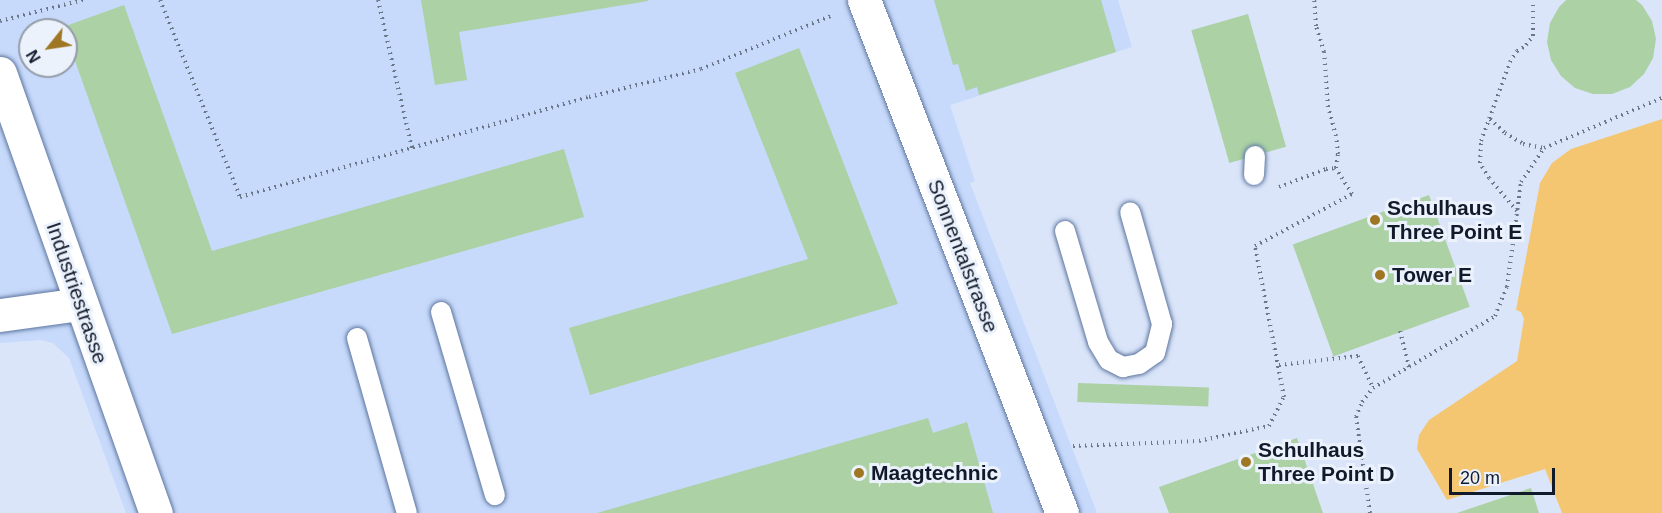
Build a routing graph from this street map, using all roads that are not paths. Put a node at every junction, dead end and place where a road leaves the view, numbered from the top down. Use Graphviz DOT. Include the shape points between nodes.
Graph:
graph roads {
  1 [pos="864,1"];
  2 [pos="0,73"];
  3 [pos="1130,212"];
  4 [pos="1065,231"];
  5 [pos="80,304"];
  6 [pos="441,312"];
  7 [pos="0,315"];
  8 [pos="357,338"];
  9 [pos="495,495"];
  10 [pos="156,513"];
  11 [pos="408,513"];
  12 [pos="1062,513"];
  1 -- 12 [label="street, Sonnentalstrasse"];
  2 -- 5 [label="street, Industriestrasse"];
  3 -- 4 [label="lane" via="1162,324 1155,353 1139,364 1123,367 1109,360 1098,342"];
  5 -- 7 [label="street"];
  5 -- 10 [label="street, Industriestrasse"];
  6 -- 9 [label="lane"];
  8 -- 11 [label="lane"];
}
